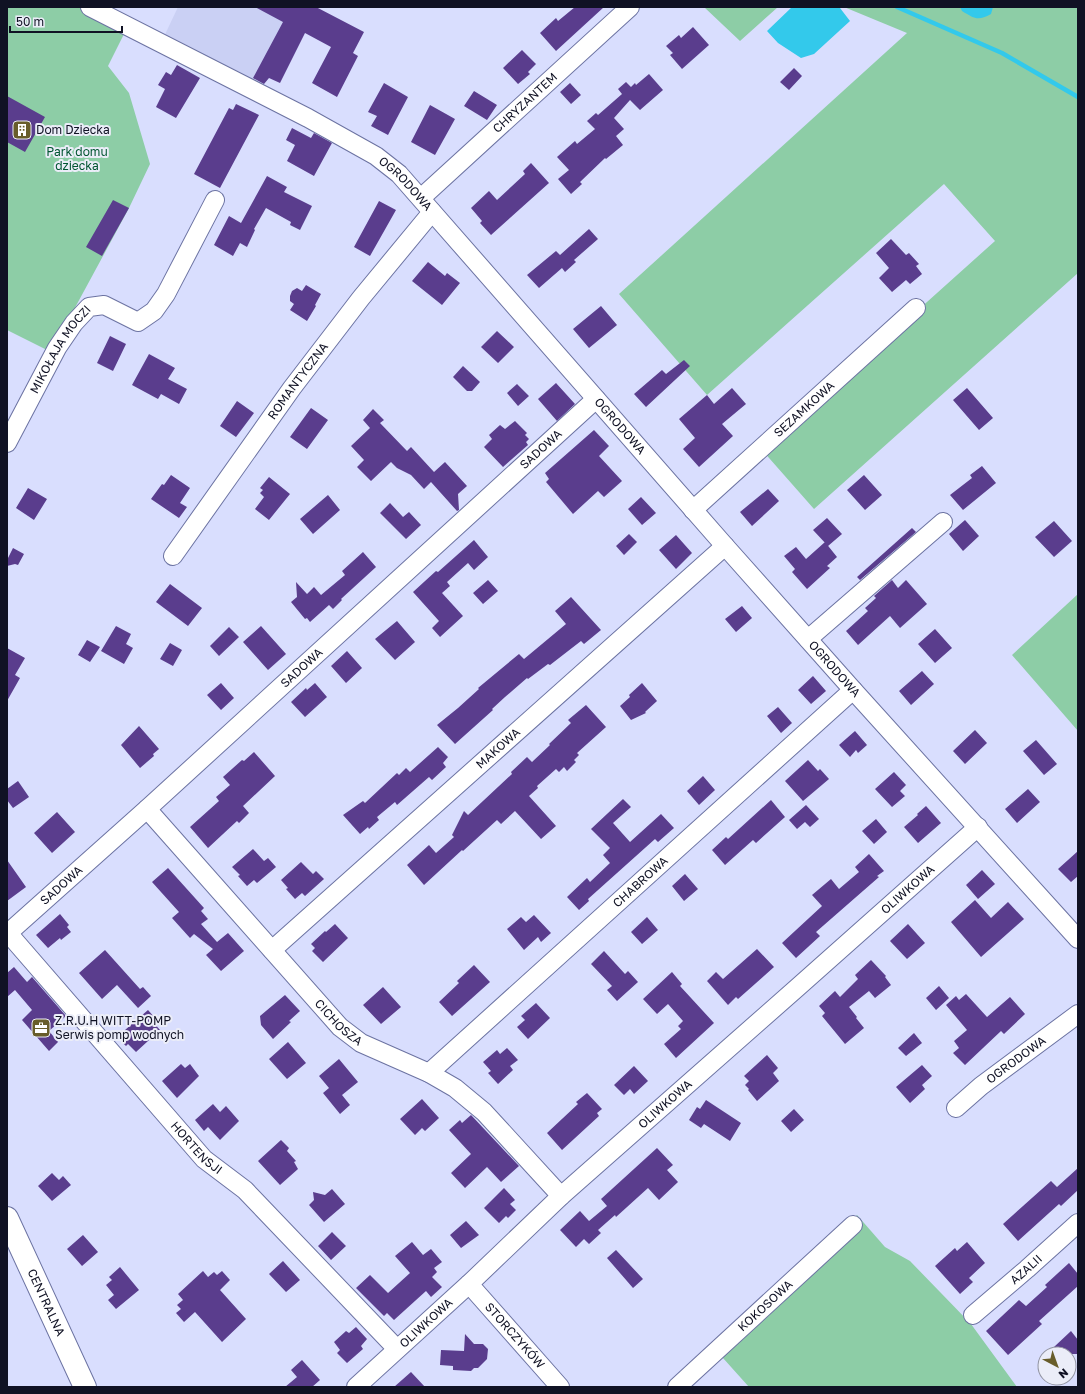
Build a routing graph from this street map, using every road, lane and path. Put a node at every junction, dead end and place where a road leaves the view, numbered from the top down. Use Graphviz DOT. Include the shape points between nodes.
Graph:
graph roads {
  1 [pos="90,7"];
  2 [pos="630,7"];
  3 [pos="421,198"];
  4 [pos="215,200"];
  5 [pos="432,212"];
  6 [pos="916,308"];
  7 [pos="596,399"];
  8 [pos="7,443"];
  9 [pos="693,510"];
  10 [pos="943,522"];
  11 [pos="725,546"];
  12 [pos="173,556"];
  13 [pos="808,640"];
  14 [pos="853,690"];
  15 [pos="147,809"];
  16 [pos="978,827"];
  17 [pos="8,934"];
  18 [pos="1078,939"];
  19 [pos="272,950"];
  20 [pos="1078,1014"];
  21 [pos="429,1074"];
  22 [pos="956,1108"];
  23 [pos="561,1196"];
  24 [pos="7,1218"];
  25 [pos="1078,1224"];
  26 [pos="853,1225"];
  27 [pos="469,1284"];
  28 [pos="973,1315"];
  29 [pos="397,1349"];
  30 [pos="85,1387"];
  31 [pos="356,1387"];
  32 [pos="560,1387"];
  33 [pos="677,1387"];
  1 -- 3 [label="street, OGRODOWA" via="280,103 376,156 399,174"];
  2 -- 3 [label="street, CHRYZANTEM"];
  3 -- 5 [label="street, OGRODOWA"];
  4 -- 8 [label="street, MIKOŁAJA MOCZI" via="166,294 154,311 138,322 104,305 89,307 74,322 57,348"];
  5 -- 7 [label="street, OGRODOWA"];
  5 -- 12 [label="street, ROMANTYCZNA" via="361,298 292,388"];
  6 -- 9 [label="street, SEZAMKOWA"];
  7 -- 9 [label="street, OGRODOWA"];
  7 -- 15 [label="street, SADOWA"];
  9 -- 11 [label="street, OGRODOWA"];
  10 -- 13 [label="street"];
  11 -- 13 [label="street, OGRODOWA"];
  11 -- 19 [label="street, MAKOWA"];
  13 -- 14 [label="street, OGRODOWA"];
  14 -- 16 [label="street, OGRODOWA"];
  14 -- 21 [label="street, CHABROWA"];
  15 -- 17 [label="street, SADOWA"];
  15 -- 19 [label="street, CICHOSZA"];
  16 -- 18 [label="street, OGRODOWA"];
  16 -- 23 [label="street, OLIWKOWA"];
  17 -- 29 [label="street, HORTENSJI" via="204,1159 245,1190"];
  19 -- 21 [label="street, CICHOSZA" via="340,1027 361,1043"];
  20 -- 22 [label="street, OGRODOWA" via="981,1086"];
  21 -- 23 [label="street, CICHOSZA" via="455,1088 484,1112"];
  23 -- 27 [label="street, OLIWKOWA"];
  24 -- 30 [label="street, CENTRALNA"];
  25 -- 28 [label="street, AZALII"];
  26 -- 33 [label="street, KOKOSOWA"];
  27 -- 29 [label="street, OLIWKOWA"];
  27 -- 32 [label="street, STORCZYKÓW"];
  29 -- 31 [label="street, OLIWKOWA"];
}
